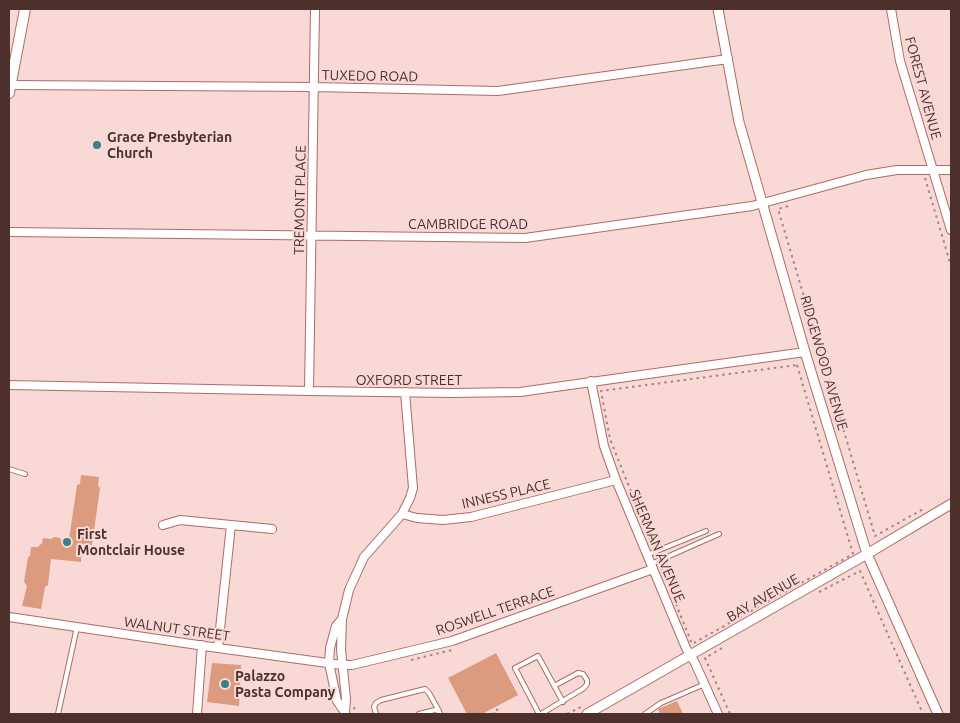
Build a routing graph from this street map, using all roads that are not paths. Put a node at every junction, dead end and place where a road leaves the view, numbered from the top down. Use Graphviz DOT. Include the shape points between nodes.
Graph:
graph roads {
  1 [pos="25,9"];
  2 [pos="315,9"];
  3 [pos="718,9"];
  4 [pos="891,9"];
  5 [pos="728,59"];
  6 [pos="314,87"];
  7 [pos="10,89"];
  8 [pos="933,168"];
  9 [pos="951,170"];
  10 [pos="763,203"];
  11 [pos="951,230"];
  12 [pos="9,232"];
  13 [pos="312,235"];
  14 [pos="805,352"];
  15 [pos="591,382"];
  16 [pos="9,385"];
  17 [pos="309,391"];
  18 [pos="405,392"];
  19 [pos="9,470"];
  20 [pos="25,474"];
  21 [pos="616,480"];
  22 [pos="951,504"];
  23 [pos="402,514"];
  24 [pos="163,525"];
  25 [pos="231,525"];
  26 [pos="272,529"];
  27 [pos="706,531"];
  28 [pos="719,534"];
  29 [pos="651,554"];
  30 [pos="867,554"];
  31 [pos="654,564"];
  32 [pos="9,617"];
  33 [pos="342,619"];
  34 [pos="77,627"];
  35 [pos="202,645"];
  36 [pos="218,648"];
  37 [pos="690,656"];
  38 [pos="329,663"];
  39 [pos="342,665"];
  40 [pos="705,684"];
  41 [pos="554,686"];
  42 [pos="563,702"];
  43 [pos="345,713"];
  44 [pos="439,713"];
  45 [pos="58,714"];
  46 [pos="197,714"];
  47 [pos="376,714"];
  48 [pos="419,714"];
  49 [pos="540,714"];
  50 [pos="590,714"];
  51 [pos="645,714"];
  52 [pos="718,714"];
  53 [pos="938,714"];
  1 -- 7 [label="main road"];
  2 -- 6 [label="street, TREMONT PLACE"];
  3 -- 5 [label="street, RIDGEWOOD AVENUE"];
  4 -- 8 [label="street, FOREST AVENUE" via="900,61"];
  5 -- 6 [label="street, TUXEDO ROAD" via="498,91"];
  5 -- 10 [label="street, RIDGEWOOD AVENUE" via="740,122"];
  6 -- 7 [label="street, TUXEDO ROAD"];
  6 -- 13 [label="street, TREMONT PLACE"];
  8 -- 9 [label="street, CAMBRIDGE ROAD"];
  8 -- 10 [label="street, CAMBRIDGE ROAD" via="866,175"];
  8 -- 11 [label="street, FOREST AVENUE"];
  10 -- 13 [label="street, CAMBRIDGE ROAD" via="525,238"];
  10 -- 14 [label="street, RIDGEWOOD AVENUE"];
  12 -- 13 [label="street, CAMBRIDGE ROAD"];
  13 -- 17 [label="street, TREMONT PLACE"];
  14 -- 15 [label="street, OXFORD STREET"];
  14 -- 30 [label="street, RIDGEWOOD AVENUE"];
  15 -- 18 [label="street, OXFORD STREET" via="520,392"];
  15 -- 21 [label="street, SHERMAN AVENUE" via="604,446"];
  16 -- 17 [label="street, OXFORD STREET"];
  17 -- 18 [label="street, OXFORD STREET"];
  18 -- 23 [label="street" via="413,488"];
  19 -- 20 [label="lane"];
  21 -- 23 [label="street, INNESS PLACE" via="471,517 443,520"];
  21 -- 29 [label="street, SHERMAN AVENUE"];
  22 -- 30 [label="street, BAY AVENUE"];
  23 -- 33 [label="street" via="364,557 349,590"];
  24 -- 25 [label="street" via="180,520"];
  25 -- 26 [label="street"];
  25 -- 36 [label="street"];
  27 -- 29 [label="lane"];
  28 -- 31 [label="lane"];
  29 -- 31 [label="street, SHERMAN AVENUE"];
  30 -- 37 [label="street, BAY AVENUE"];
  30 -- 53 [label="street, RIDGEWOOD AVENUE"];
  31 -- 37 [label="street, SHERMAN AVENUE"];
  31 -- 39 [label="street, ROSWELL TERRACE" via="452,641"];
  32 -- 34 [label="street, WALNUT STREET"];
  33 -- 38 [label="street" via="336,626"];
  33 -- 39 [label="street"];
  34 -- 35 [label="street, WALNUT STREET"];
  34 -- 45 [label="lane"];
  35 -- 36 [label="street, WALNUT STREET"];
  35 -- 46 [label="street"];
  36 -- 38 [label="street, WALNUT STREET"];
  37 -- 40 [label="street, SHERMAN AVENUE"];
  37 -- 50 [label="street, BAY AVENUE"];
  38 -- 39 [label="street, WALNUT STREET"];
  38 -- 43 [label="street" via="337,701"];
  39 -- 43 [label="street"];
  40 -- 51 [label="lane" via="660,703"];
  40 -- 52 [label="street, SHERMAN AVENUE"];
  41 -- 42 [label="lane"];
  41 -- 42 [label="lane" via="578,673 584,674 587,684 584,688"];
  41 -- 49 [label="lane" via="538,656 515,668"];
  42 -- 49 [label="lane"];
  44 -- 47 [label="lane" via="425,690 381,700 374,706"];
  44 -- 48 [label="lane" via="428,711"];
}
